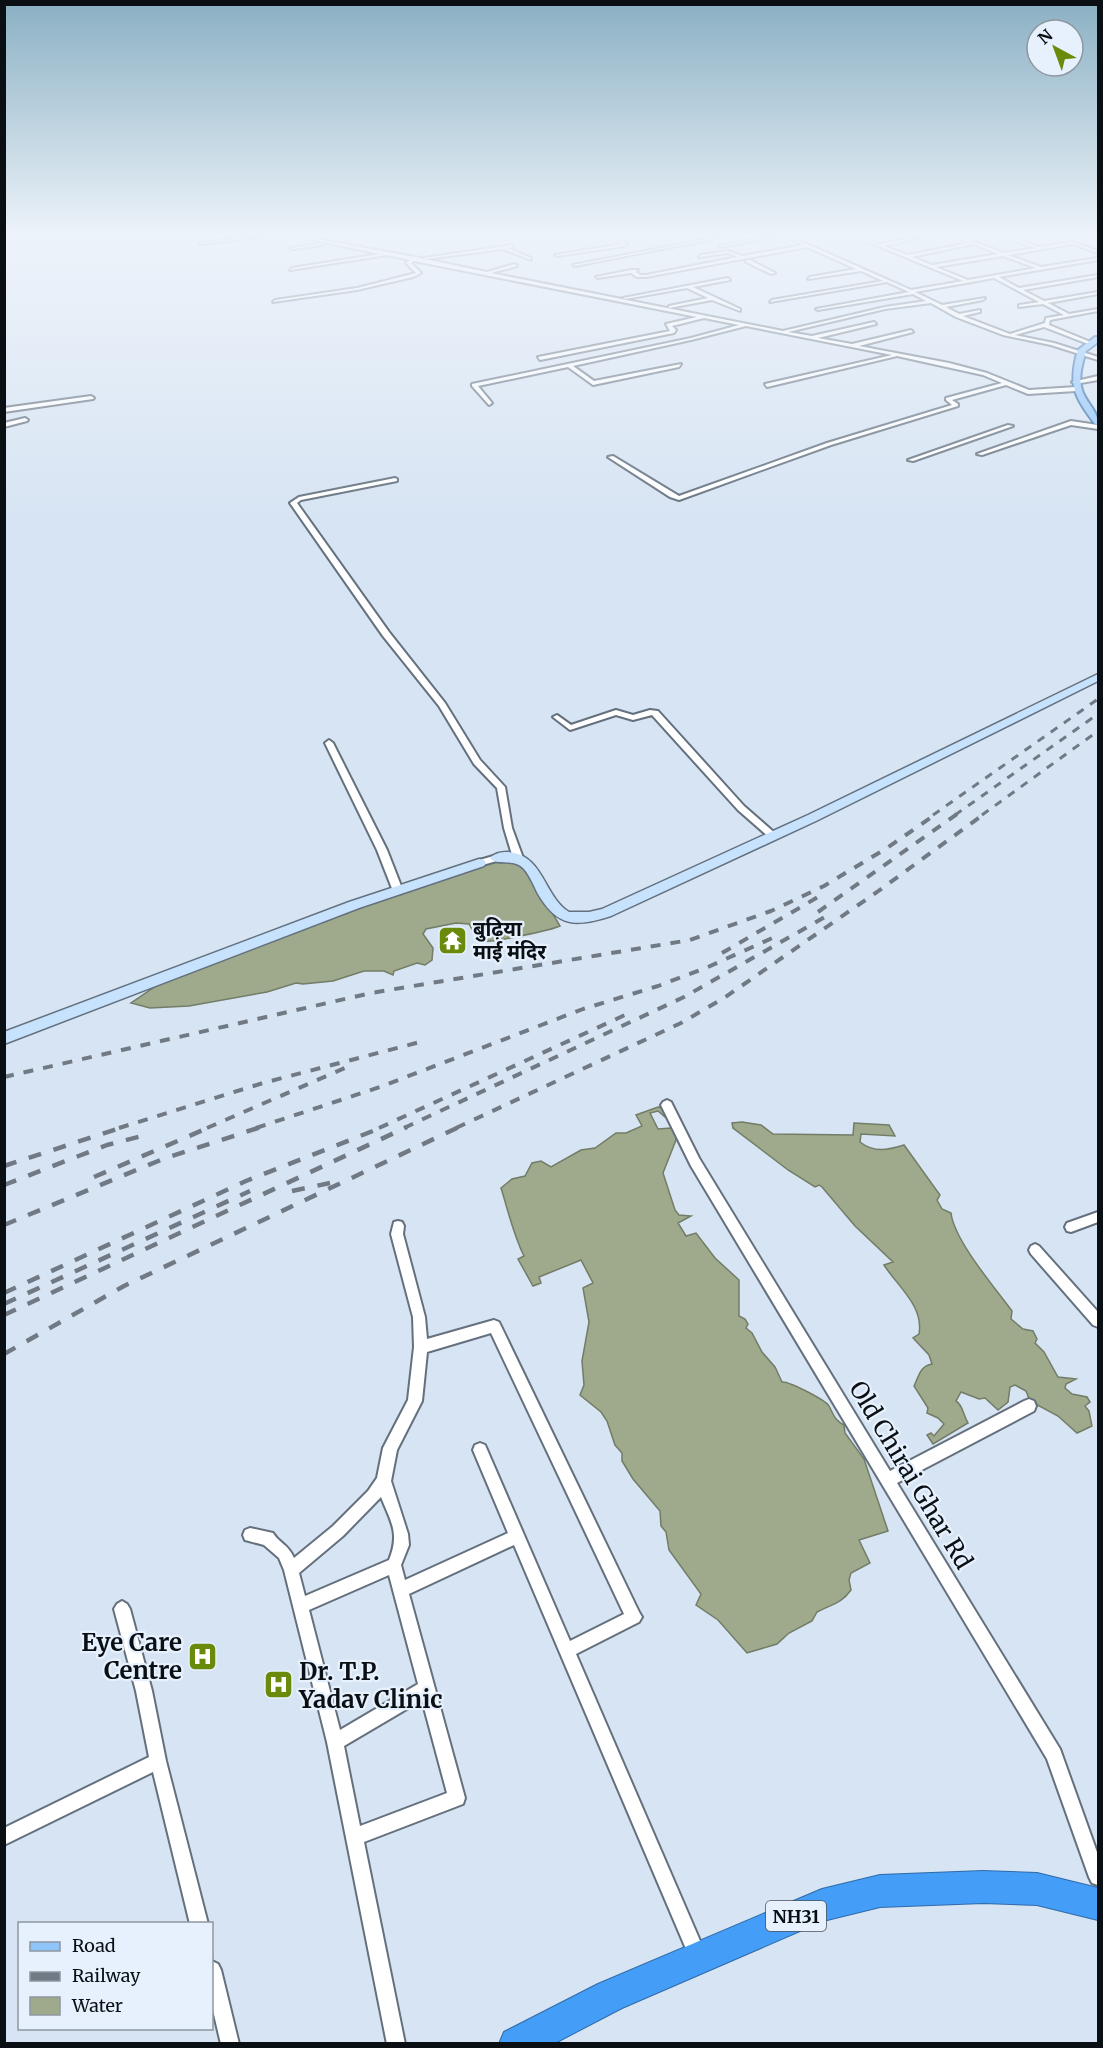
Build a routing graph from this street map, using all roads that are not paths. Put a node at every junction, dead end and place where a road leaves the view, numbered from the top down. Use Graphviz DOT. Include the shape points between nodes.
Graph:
graph roads {
  1 [pos="670,332"];
  2 [pos="720,332"];
  3 [pos="782,332"];
  4 [pos="838,332"];
  5 [pos="909,332"];
  6 [pos="1000,332"];
  7 [pos="1021,332"];
  8 [pos="1065,332"];
  9 [pos="1009,335"];
  10 [pos="811,338"];
  11 [pos="1094,341"];
  12 [pos="852,346"];
  13 [pos="1081,353"];
  14 [pos="899,355"];
  15 [pos="540,358"];
  16 [pos="1098,359"];
  17 [pos="568,364"];
  18 [pos="679,365"];
  19 [pos="1098,378"];
  20 [pos="1007,383"];
  21 [pos="767,385"];
  22 [pos="1076,385"];
  23 [pos="91,398"];
  24 [pos="489,403"];
  25 [pos="4,410"];
  26 [pos="25,420"];
  27 [pos="1098,422"];
  28 [pos="4,425"];
  29 [pos="1010,426"];
  30 [pos="1098,427"];
  31 [pos="992,432"];
  32 [pos="999,435"];
  33 [pos="1007,438"];
  34 [pos="1014,441"];
  35 [pos="980,454"];
  36 [pos="611,457"];
  37 [pos="911,460"];
  38 [pos="395,480"];
  39 [pos="1098,677"];
  40 [pos="557,717"];
  41 [pos="329,743"];
  42 [pos="773,836"];
  43 [pos="497,858"];
  44 [pos="518,858"];
  45 [pos="479,863"];
  46 [pos="398,891"];
  47 [pos="4,1038"];
  48 [pos="667,1105"];
  49 [pos="1098,1217"];
  50 [pos="398,1226"];
  51 [pos="1071,1227"];
  52 [pos="1035,1250"];
  53 [pos="1098,1321"];
  54 [pos="421,1347"];
  55 [pos="1029,1406"];
  56 [pos="480,1450"];
  57 [pos="384,1480"];
  58 [pos="888,1480"];
  59 [pos="250,1535"];
  60 [pos="517,1536"];
  61 [pos="394,1565"];
  62 [pos="291,1570"];
  63 [pos="400,1590"];
  64 [pos="300,1606"];
  65 [pos="122,1609"];
  66 [pos="566,1651"];
  67 [pos="427,1688"];
  68 [pos="334,1742"];
  69 [pos="158,1761"];
  70 [pos="356,1836"];
  71 [pos="4,1837"];
  72 [pos="1098,1877"];
  73 [pos="1098,1904"];
  74 [pos="199,1922"];
  75 [pos="698,1957"];
  76 [pos="213,1974"];
  77 [pos="230,2043"];
  78 [pos="396,2043"];
  79 [pos="516,2043"];
  1 -- 15 [label="street"];
  2 -- 17 [label="street"];
  3 -- 10 [label="street"];
  4 -- 10 [label="street"];
  5 -- 12 [label="street"];
  6 -- 9 [label="street"];
  7 -- 9 [label="street"];
  8 -- 11 [label="street"];
  9 -- 13 [label="street"];
  10 -- 12 [label="street"];
  11 -- 13 [label="main road"];
  12 -- 14 [label="street"];
  13 -- 16 [label="street"];
  13 -- 22 [label="main road"];
  14 -- 20 [label="street" via="973,370"];
  14 -- 21 [label="street"];
  17 -- 18 [label="street" via="593,383"];
  17 -- 24 [label="street" via="474,385"];
  19 -- 22 [label="street"];
  20 -- 22 [label="street" via="1031,392"];
  20 -- 36 [label="street" via="948,399 956,405 829,444 679,498"];
  22 -- 27 [label="main road" via="1081,400"];
  23 -- 25 [label="street"];
  26 -- 28 [label="street"];
  29 -- 31 [label="street"];
  30 -- 34 [label="street" via="1071,423"];
  31 -- 32 [label="street"];
  31 -- 37 [label="street"];
  33 -- 34 [label="street"];
  34 -- 35 [label="street"];
  38 -- 44 [label="street" via="293,503 446,711 477,762 501,787"];
  39 -- 42 [label="street"];
  40 -- 42 [label="street" via="570,728 616,712 633,718 655,713 741,808"];
  41 -- 46 [label="street"];
  42 -- 44 [label="street" via="606,913 576,920 559,913 531,867"];
  43 -- 44 [label="street"];
  43 -- 45 [label="street"];
  45 -- 46 [label="street"];
  46 -- 47 [label="street"];
  48 -- 58 [label="street, Old Chirai Ghar Rd" via="695,1162"];
  49 -- 51 [label="street"];
  50 -- 54 [label="street"];
  52 -- 53 [label="street"];
  54 -- 57 [label="street" via="415,1401 390,1448"];
  54 -- 66 [label="street" via="494,1326 629,1606 634,1617"];
  55 -- 58 [label="street"];
  56 -- 60 [label="street"];
  57 -- 61 [label="street" via="402,1544"];
  57 -- 62 [label="street" via="338,1531"];
  58 -- 72 [label="street, Old Chirai Ghar Rd" via="1054,1755"];
  59 -- 62 [label="street" via="268,1538 284,1553"];
  60 -- 63 [label="street"];
  60 -- 66 [label="street"];
  61 -- 63 [label="street"];
  61 -- 64 [label="street"];
  62 -- 64 [label="street"];
  63 -- 67 [label="street"];
  64 -- 68 [label="street"];
  65 -- 69 [label="street"];
  66 -- 75 [label="street"];
  67 -- 68 [label="street"];
  67 -- 70 [label="street" via="457,1798"];
  68 -- 70 [label="street"];
  69 -- 71 [label="street"];
  69 -- 74 [label="street"];
  70 -- 78 [label="street"];
  73 -- 75 [label="highway, NH31" via="1037,1889 880,1891 822,1905"];
  75 -- 79 [label="highway, NH31"];
  76 -- 77 [label="street"];
}
